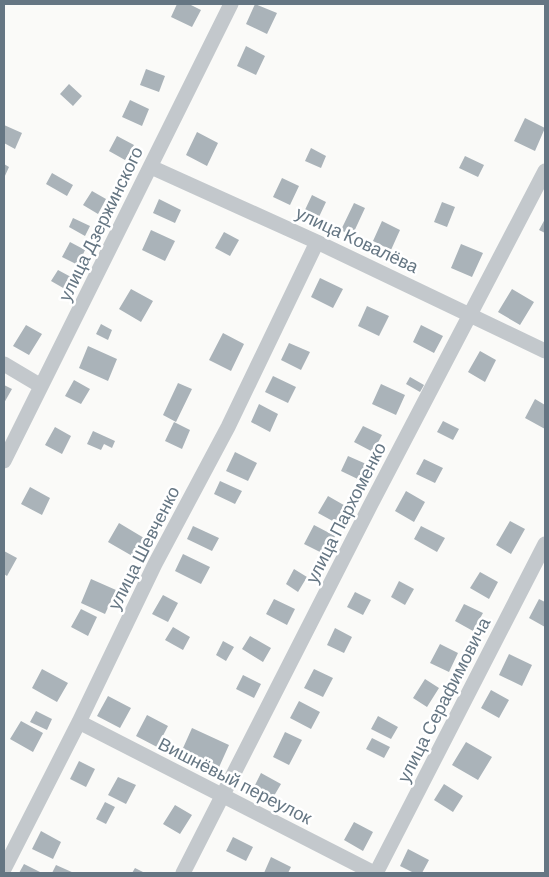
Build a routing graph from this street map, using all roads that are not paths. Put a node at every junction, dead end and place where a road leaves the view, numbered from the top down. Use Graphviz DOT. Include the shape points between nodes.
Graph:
graph roads {
  1 [pos="231,4"];
  2 [pos="151,167"];
  3 [pos="545,171"];
  4 [pos="317,242"];
  5 [pos="472,314"];
  6 [pos="545,351"];
  7 [pos="4,364"];
  8 [pos="41,386"];
  9 [pos="4,461"];
  10 [pos="545,544"];
  11 [pos="80,722"];
  12 [pos="222,796"];
  13 [pos="4,869"];
  14 [pos="183,873"];
  15 [pos="375,873"];
  1 -- 2 [label="street, улица Дзержинского"];
  2 -- 4 [label="street, улица Ковалёва"];
  2 -- 8 [label="street, улица Дзержинского"];
  3 -- 5 [label="street, улица Пархоменко"];
  4 -- 5 [label="street, улица Ковалёва"];
  4 -- 11 [label="street, улица Шевченко" via="228,427 155,564"];
  5 -- 6 [label="street, улица Ковалёва"];
  5 -- 12 [label="street, улица Пархоменко"];
  7 -- 8 [label="street"];
  8 -- 9 [label="street, улица Дзержинского"];
  10 -- 15 [label="street, улица Серафимовича"];
  11 -- 12 [label="street, Вишнёвый переулок"];
  11 -- 13 [label="street, улица Шевченко"];
  12 -- 14 [label="street, улица Пархоменко"];
  12 -- 15 [label="street, Вишнёвый переулок"];
}
